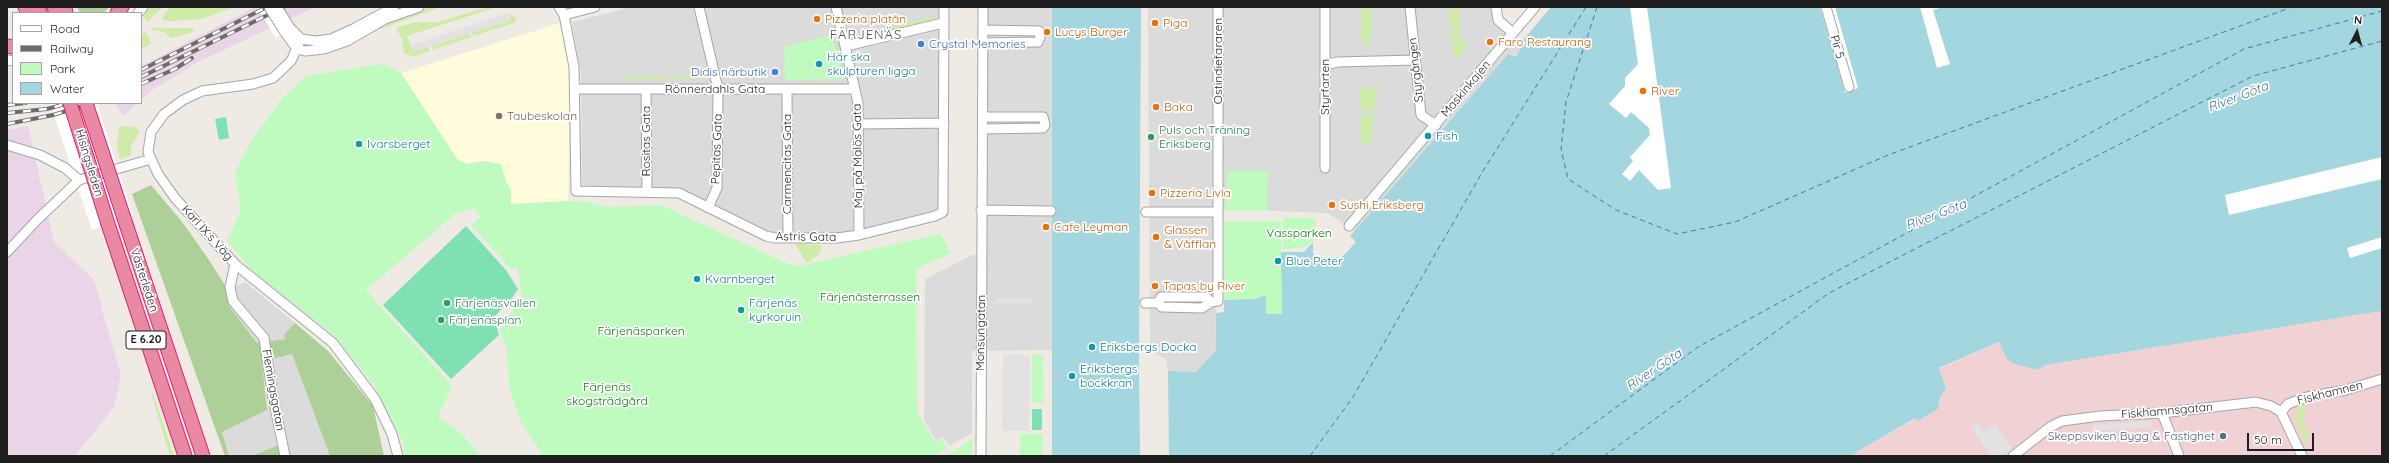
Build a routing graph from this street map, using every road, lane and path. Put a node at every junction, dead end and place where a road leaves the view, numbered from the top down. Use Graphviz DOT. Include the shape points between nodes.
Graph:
graph roads {
  1 [pos="269,7"];
  2 [pos="278,7"];
  3 [pos="394,7"];
  4 [pos="419,7"];
  5 [pos="595,7"];
  6 [pos="699,7"];
  7 [pos="836,7"];
  8 [pos="944,7"];
  9 [pos="983,7"];
  10 [pos="1218,7"];
  11 [pos="1325,7"];
  12 [pos="1410,7"];
  13 [pos="1496,7"];
  14 [pos="1535,7"];
  15 [pos="1826,7"];
  16 [pos="563,10"];
  17 [pos="943,23"];
  18 [pos="287,30"];
  19 [pos="983,30"];
  20 [pos="1513,33"];
  21 [pos="301,39"];
  22 [pos="983,43"];
  23 [pos="846,46"];
  24 [pos="297,49"];
  25 [pos="1415,60"];
  26 [pos="1325,65"];
  27 [pos="1849,87"];
  28 [pos="576,89"];
  29 [pos="718,89"];
  30 [pos="787,89"];
  31 [pos="855,89"];
  32 [pos="646,90"];
  33 [pos="61,104"];
  34 [pos="70,104"];
  35 [pos="86,104"];
  36 [pos="983,117"];
  37 [pos="944,123"];
  38 [pos="858,124"];
  39 [pos="1436,125"];
  40 [pos="983,129"];
  41 [pos="79,130"];
  42 [pos="7,145"];
  43 [pos="151,159"];
  44 [pos="1325,168"];
  45 [pos="79,180"];
  46 [pos="646,192"];
  47 [pos="708,208"];
  48 [pos="982,210"];
  49 [pos="1051,211"];
  50 [pos="1146,212"];
  51 [pos="1217,212"];
  52 [pos="124,218"];
  53 [pos="108,224"];
  54 [pos="1349,226"];
  55 [pos="859,235"];
  56 [pos="788,238"];
  57 [pos="7,252"];
  58 [pos="235,264"];
  59 [pos="1145,303"];
  60 [pos="2382,379"];
  61 [pos="2281,412"];
  62 [pos="2162,414"];
  63 [pos="184,456"];
  64 [pos="203,456"];
  65 [pos="285,456"];
  66 [pos="398,456"];
  67 [pos="981,456"];
  68 [pos="2013,456"];
  69 [pos="2179,456"];
  70 [pos="2302,456"];
  1 -- 18 [label="street, bridge"];
  2 -- 18 [label="street, bridge"];
  3 -- 21 [label="street" via="331,38 316,41"];
  4 -- 24 [label="street" via="375,24 335,46 313,50"];
  5 -- 16 [label="street, Astris Gata"];
  6 -- 29 [label="street, Pepitas Gata"];
  7 -- 23 [label="street, Maj på Malös Gata"];
  8 -- 17 [label="street, Astris Gata"];
  9 -- 19 [label="street, Monsungatan"];
  10 -- 51 [label="street, Ostindiefararen"];
  11 -- 26 [label="street, Styrfarten"];
  12 -- 25 [label="street, Styrgången"];
  13 -- 20 [label="street" via="1498,20"];
  14 -- 20 [label="street, Maskinkajen"];
  15 -- 27 [label="street, Pir 5"];
  16 -- 28 [label="street, Astris Gata"];
  17 -- 23 [label="street"];
  17 -- 37 [label="street, Astris Gata"];
  18 -- 21 [label="street"];
  18 -- 24 [label="street"];
  19 -- 22 [label="street, Monsungatan"];
  19 -- 22 [label="street" via="1040,33 1038,42"];
  20 -- 39 [label="street, Maskinkajen"];
  21 -- 24 [label="street, Karl IX:s Väg"];
  22 -- 36 [label="street, Monsungatan"];
  23 -- 31 [label="street, Maj på Malös Gata"];
  24 -- 43 [label="street, Karl IX:s Väg" via="291,61 279,74 267,81 202,91 183,100 164,114 152,132 148,152"];
  25 -- 26 [label="street" via="1338,62"];
  25 -- 39 [label="street, Styrgången" via="1421,115"];
  26 -- 44 [label="street, Styrfarten"];
  28 -- 32 [label="street, Rönnerdahls Gata"];
  28 -- 46 [label="street, Astris Gata" via="576,191"];
  29 -- 30 [label="street, Rönnerdahls Gata"];
  29 -- 32 [label="street, Rönnerdahls Gata"];
  29 -- 47 [label="street, Pepitas Gata" via="717,188"];
  30 -- 31 [label="street, Rönnerdahls Gata"];
  30 -- 56 [label="street, Carmencitas Gata"];
  31 -- 38 [label="street, Maj på Malös Gata"];
  32 -- 46 [label="street, Rositas Gata"];
  33 -- 41 [label="highway" via="65,115"];
  34 -- 41 [label="highway, Hisingsleden / E 6.20, bridge"];
  35 -- 52 [label="highway, Hisingsleden / E 6.20, bridge"];
  36 -- 40 [label="street, Monsungatan"];
  36 -- 40 [label="street" via="1043,117 1045,125 1043,128"];
  37 -- 38 [label="street"];
  37 -- 55 [label="street, Astris Gata" via="943,212"];
  38 -- 55 [label="street, Maj på Malös Gata"];
  39 -- 54 [label="street, Maskinkajen"];
  40 -- 48 [label="street, Monsungatan"];
  41 -- 53 [label="highway, Hisingsleden / E 6.20, bridge"];
  42 -- 45 [label="street" via="40,155 66,168"];
  43 -- 45 [label="street"];
  43 -- 58 [label="street, Karl IX:s Väg" via="175,198"];
  45 -- 57 [label="street"];
  46 -- 47 [label="street, Astris Gata" via="679,193"];
  47 -- 56 [label="street, Astris Gata" via="766,236"];
  48 -- 49 [label="street"];
  48 -- 67 [label="street, Monsungatan"];
  50 -- 51 [label="street"];
  51 -- 59 [label="street, Ostindiefararen" via="1218,301 1211,302 1206,297 1161,297 1158,303"];
  52 -- 64 [label="highway, Västerleden / E 6.20"];
  53 -- 63 [label="highway, Västerleden / E 6.20"];
  55 -- 56 [label="street, Astris Gata" via="837,238"];
  58 -- 65 [label="street, Flemingsgatan" via="230,287 233,301 264,338"];
  58 -- 66 [label="street, Karl IX:s Väg" via="333,343 375,399 392,434"];
  60 -- 61 [label="street, Fiskhamnen" via="2346,390 2302,398 2288,404"];
  61 -- 62 [label="street, Fiskhamnsgatan" via="2256,402"];
  61 -- 70 [label="street"];
  62 -- 68 [label="street, Fiskhamnsgatan" via="2062,421 2050,427"];
  62 -- 69 [label="street"];
}
